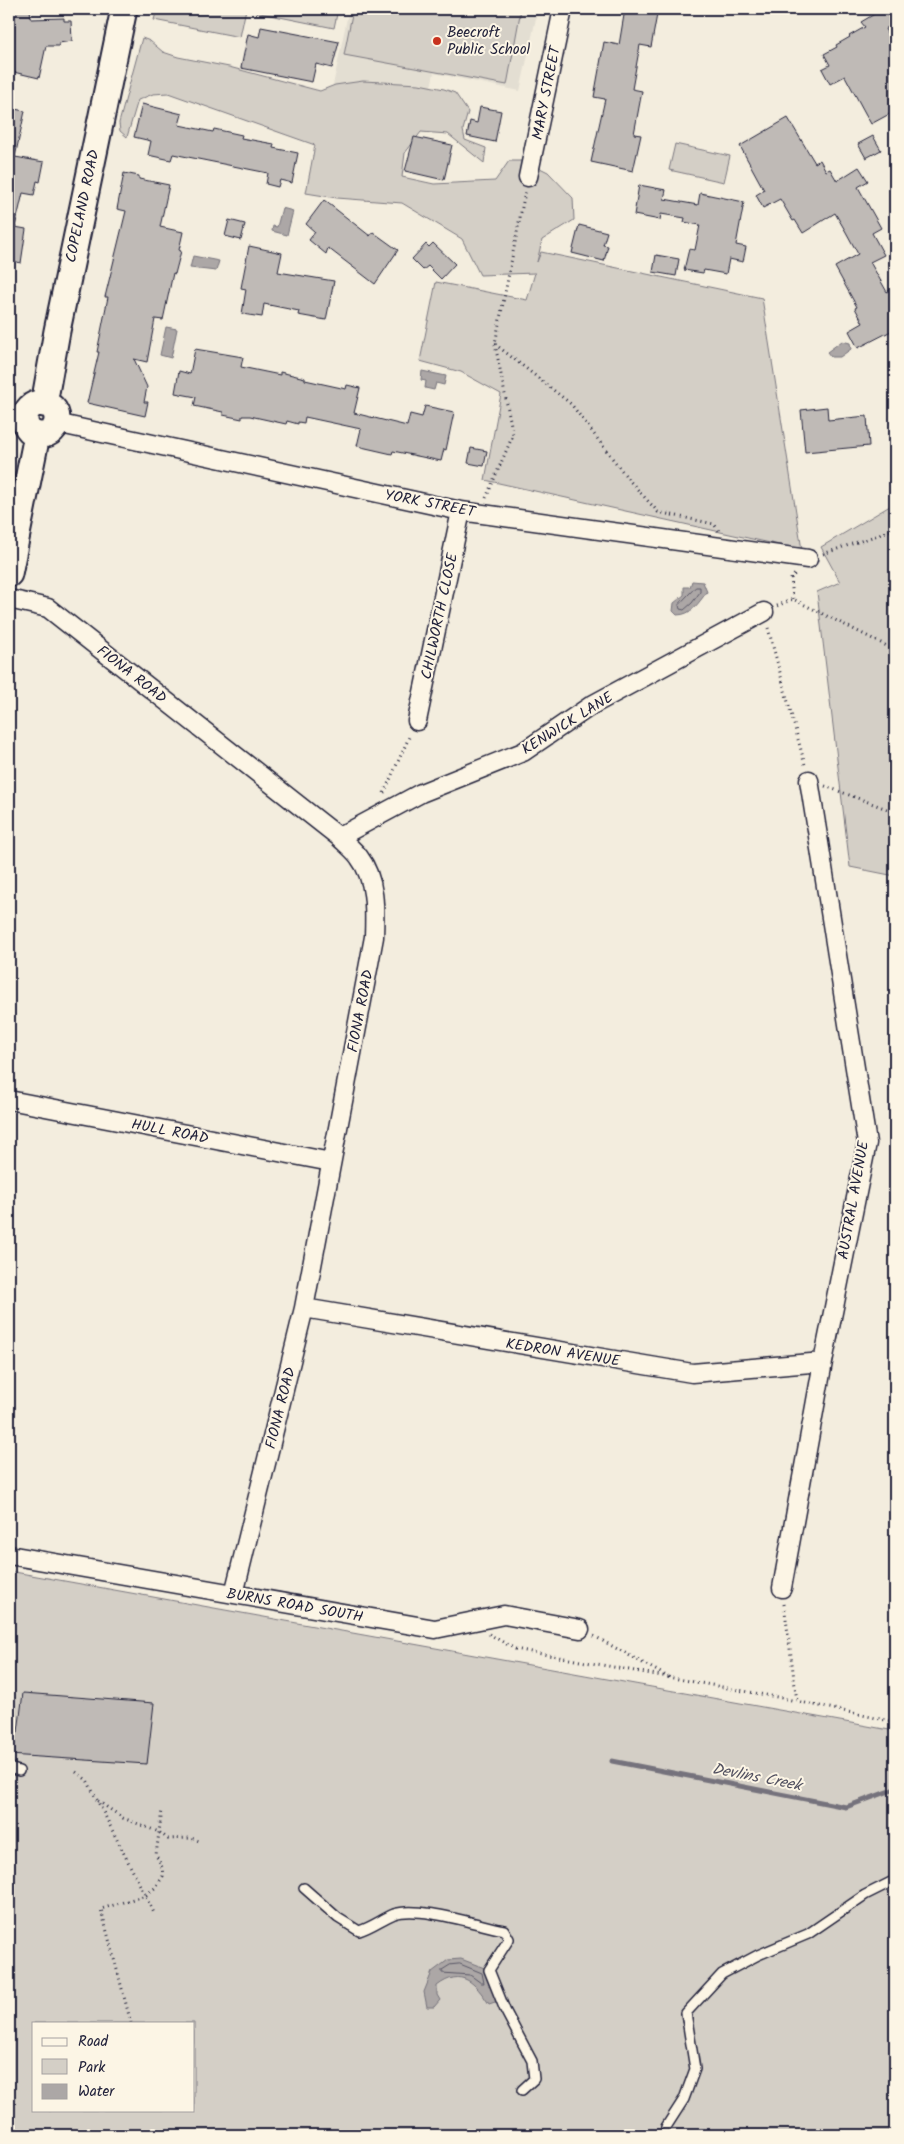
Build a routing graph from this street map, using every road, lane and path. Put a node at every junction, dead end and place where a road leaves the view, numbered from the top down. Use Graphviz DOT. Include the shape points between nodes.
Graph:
graph roads {
  1 [pos="124,9"];
  2 [pos="563,9"];
  3 [pos="528,177"];
  4 [pos="494,344"];
  5 [pos="35,418"];
  6 [pos="461,510"];
  7 [pos="479,513"];
  8 [pos="895,529"];
  9 [pos="730,548"];
  10 [pos="808,559"];
  11 [pos="9,574"];
  12 [pos="9,599"];
  13 [pos="764,612"];
  14 [pos="895,650"];
  15 [pos="417,721"];
  16 [pos="809,780"];
  17 [pos="380,798"];
  18 [pos="895,812"];
  19 [pos="339,837"];
  20 [pos="9,1100"];
  21 [pos="331,1162"];
  22 [pos="304,1308"];
  23 [pos="822,1362"];
  24 [pos="9,1555"];
  25 [pos="782,1588"];
  26 [pos="234,1594"];
  27 [pos="469,1622"];
  28 [pos="580,1629"];
  29 [pos="672,1679"];
  30 [pos="797,1701"];
  31 [pos="895,1722"];
  32 [pos="9,1768"];
  33 [pos="20,1771"];
  34 [pos="76,1772"];
  35 [pos="98,1801"];
  36 [pos="162,1810"];
  37 [pos="159,1832"];
  38 [pos="199,1841"];
  39 [pos="895,1880"];
  40 [pos="304,1888"];
  41 [pos="146,1895"];
  42 [pos="156,1915"];
  43 [pos="131,2022"];
  44 [pos="522,2090"];
  45 [pos="666,2127"];
  1 -- 5 [label="main road, COPELAND ROAD" via="57,331"];
  2 -- 3 [label="street, MARY STREET"];
  3 -- 4 [label="path"];
  4 -- 7 [label="path" via="513,435"];
  4 -- 9 [label="path" via="571,404 629,480 658,512 714,524"];
  5 -- 6 [label="street, YORK STREET"];
  5 -- 11 [label="main road, COPELAND ROAD"];
  6 -- 7 [label="street, YORK STREET"];
  6 -- 15 [label="street, CHILWORTH CLOSE"];
  7 -- 9 [label="street, YORK STREET"];
  8 -- 10 [label="path"];
  9 -- 10 [label="street, YORK STREET"];
  10 -- 14 [label="path" via="791,578 793,599"];
  12 -- 19 [label="street, FIONA ROAD" via="48,608"];
  13 -- 16 [label="path"];
  13 -- 19 [label="street, KENWICK LANE" via="592,705 523,752 421,793"];
  15 -- 17 [label="path"];
  16 -- 18 [label="path"];
  16 -- 23 [label="street, AUSTRAL AVENUE" via="866,1143"];
  19 -- 21 [label="street, FIONA ROAD" via="360,857 371,883 375,909 374,937"];
  20 -- 21 [label="street, HULL ROAD"];
  21 -- 22 [label="street, FIONA ROAD"];
  22 -- 23 [label="street, KEDRON AVENUE" via="692,1373"];
  22 -- 26 [label="street, FIONA ROAD"];
  23 -- 25 [label="street, AUSTRAL AVENUE"];
  24 -- 26 [label="street, BURNS ROAD SOUTH"];
  25 -- 30 [label="path"];
  26 -- 27 [label="street, BURNS ROAD SOUTH" via="435,1629"];
  27 -- 28 [label="street, BURNS ROAD SOUTH" via="504,1615"];
  27 -- 29 [label="path" via="515,1649"];
  28 -- 29 [label="path"];
  29 -- 30 [label="path"];
  30 -- 31 [label="path"];
  32 -- 33 [label="lane"];
  34 -- 35 [label="path" via="87,1780"];
  35 -- 37 [label="path" via="123,1818"];
  35 -- 41 [label="path"];
  36 -- 37 [label="path"];
  37 -- 38 [label="path" via="168,1839"];
  37 -- 41 [label="path" via="156,1855 163,1876"];
  39 -- 45 [label="lane" via="865,1895 808,1934 722,1974 686,2013 695,2068 684,2099"];
  40 -- 44 [label="lane" via="338,1918 359,1931 395,1914 423,1912 504,1930 509,1939 489,1970 505,2010 532,2061 534,2079"];
  41 -- 42 [label="path"];
  41 -- 43 [label="path" via="102,1909"];
}
